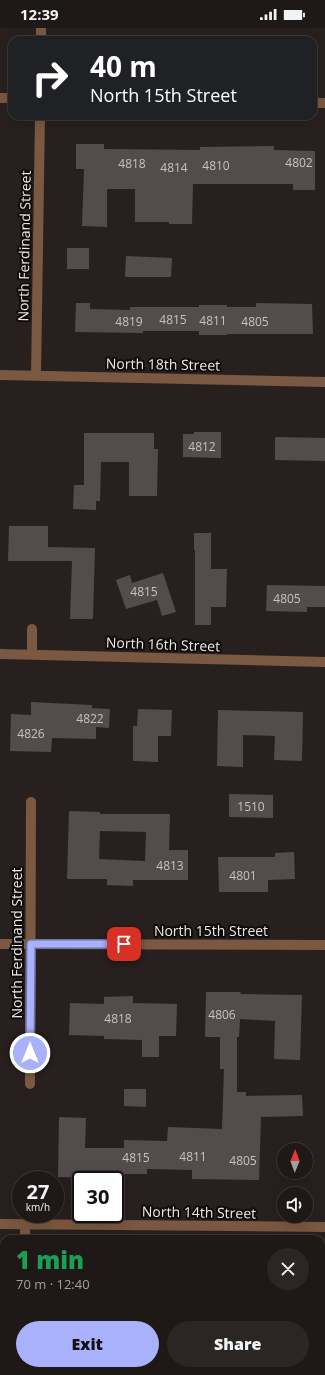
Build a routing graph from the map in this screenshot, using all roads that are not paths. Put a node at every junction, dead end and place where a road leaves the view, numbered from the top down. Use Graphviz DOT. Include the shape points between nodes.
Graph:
graph roads {
  1 [pos="40,120"];
  2 [pos="0,375"];
  3 [pos="36,376"];
  4 [pos="325,382"];
  5 [pos="32,629"];
  6 [pos="0,654"];
  7 [pos="32,654"];
  8 [pos="325,662"];
  9 [pos="30,802"];
  10 [pos="0,944"];
  11 [pos="31,944"];
  12 [pos="325,944"];
  13 [pos="30,1084"];
  14 [pos="0,1224"];
  15 [pos="25,1225"];
  16 [pos="325,1227"];
  17 [pos="25,1235"];
  1 -- 3 [label="street, North Ferdinand Street"];
  2 -- 3 [label="street, North 18th Street"];
  3 -- 4 [label="street, North 18th Street"];
  5 -- 7 [label="street"];
  6 -- 7 [label="street, North 16th Street"];
  7 -- 8 [label="street, North 16th Street"];
  9 -- 11 [label="street, North Ferdinand Street"];
  10 -- 11 [label="street, North 15th Street"];
  11 -- 12 [label="street, North 15th Street"];
  11 -- 13 [label="street, North Ferdinand Street"];
  14 -- 15 [label="street, North 14th Street"];
  15 -- 16 [label="street, North 14th Street"];
  15 -- 17 [label="street"];
}
